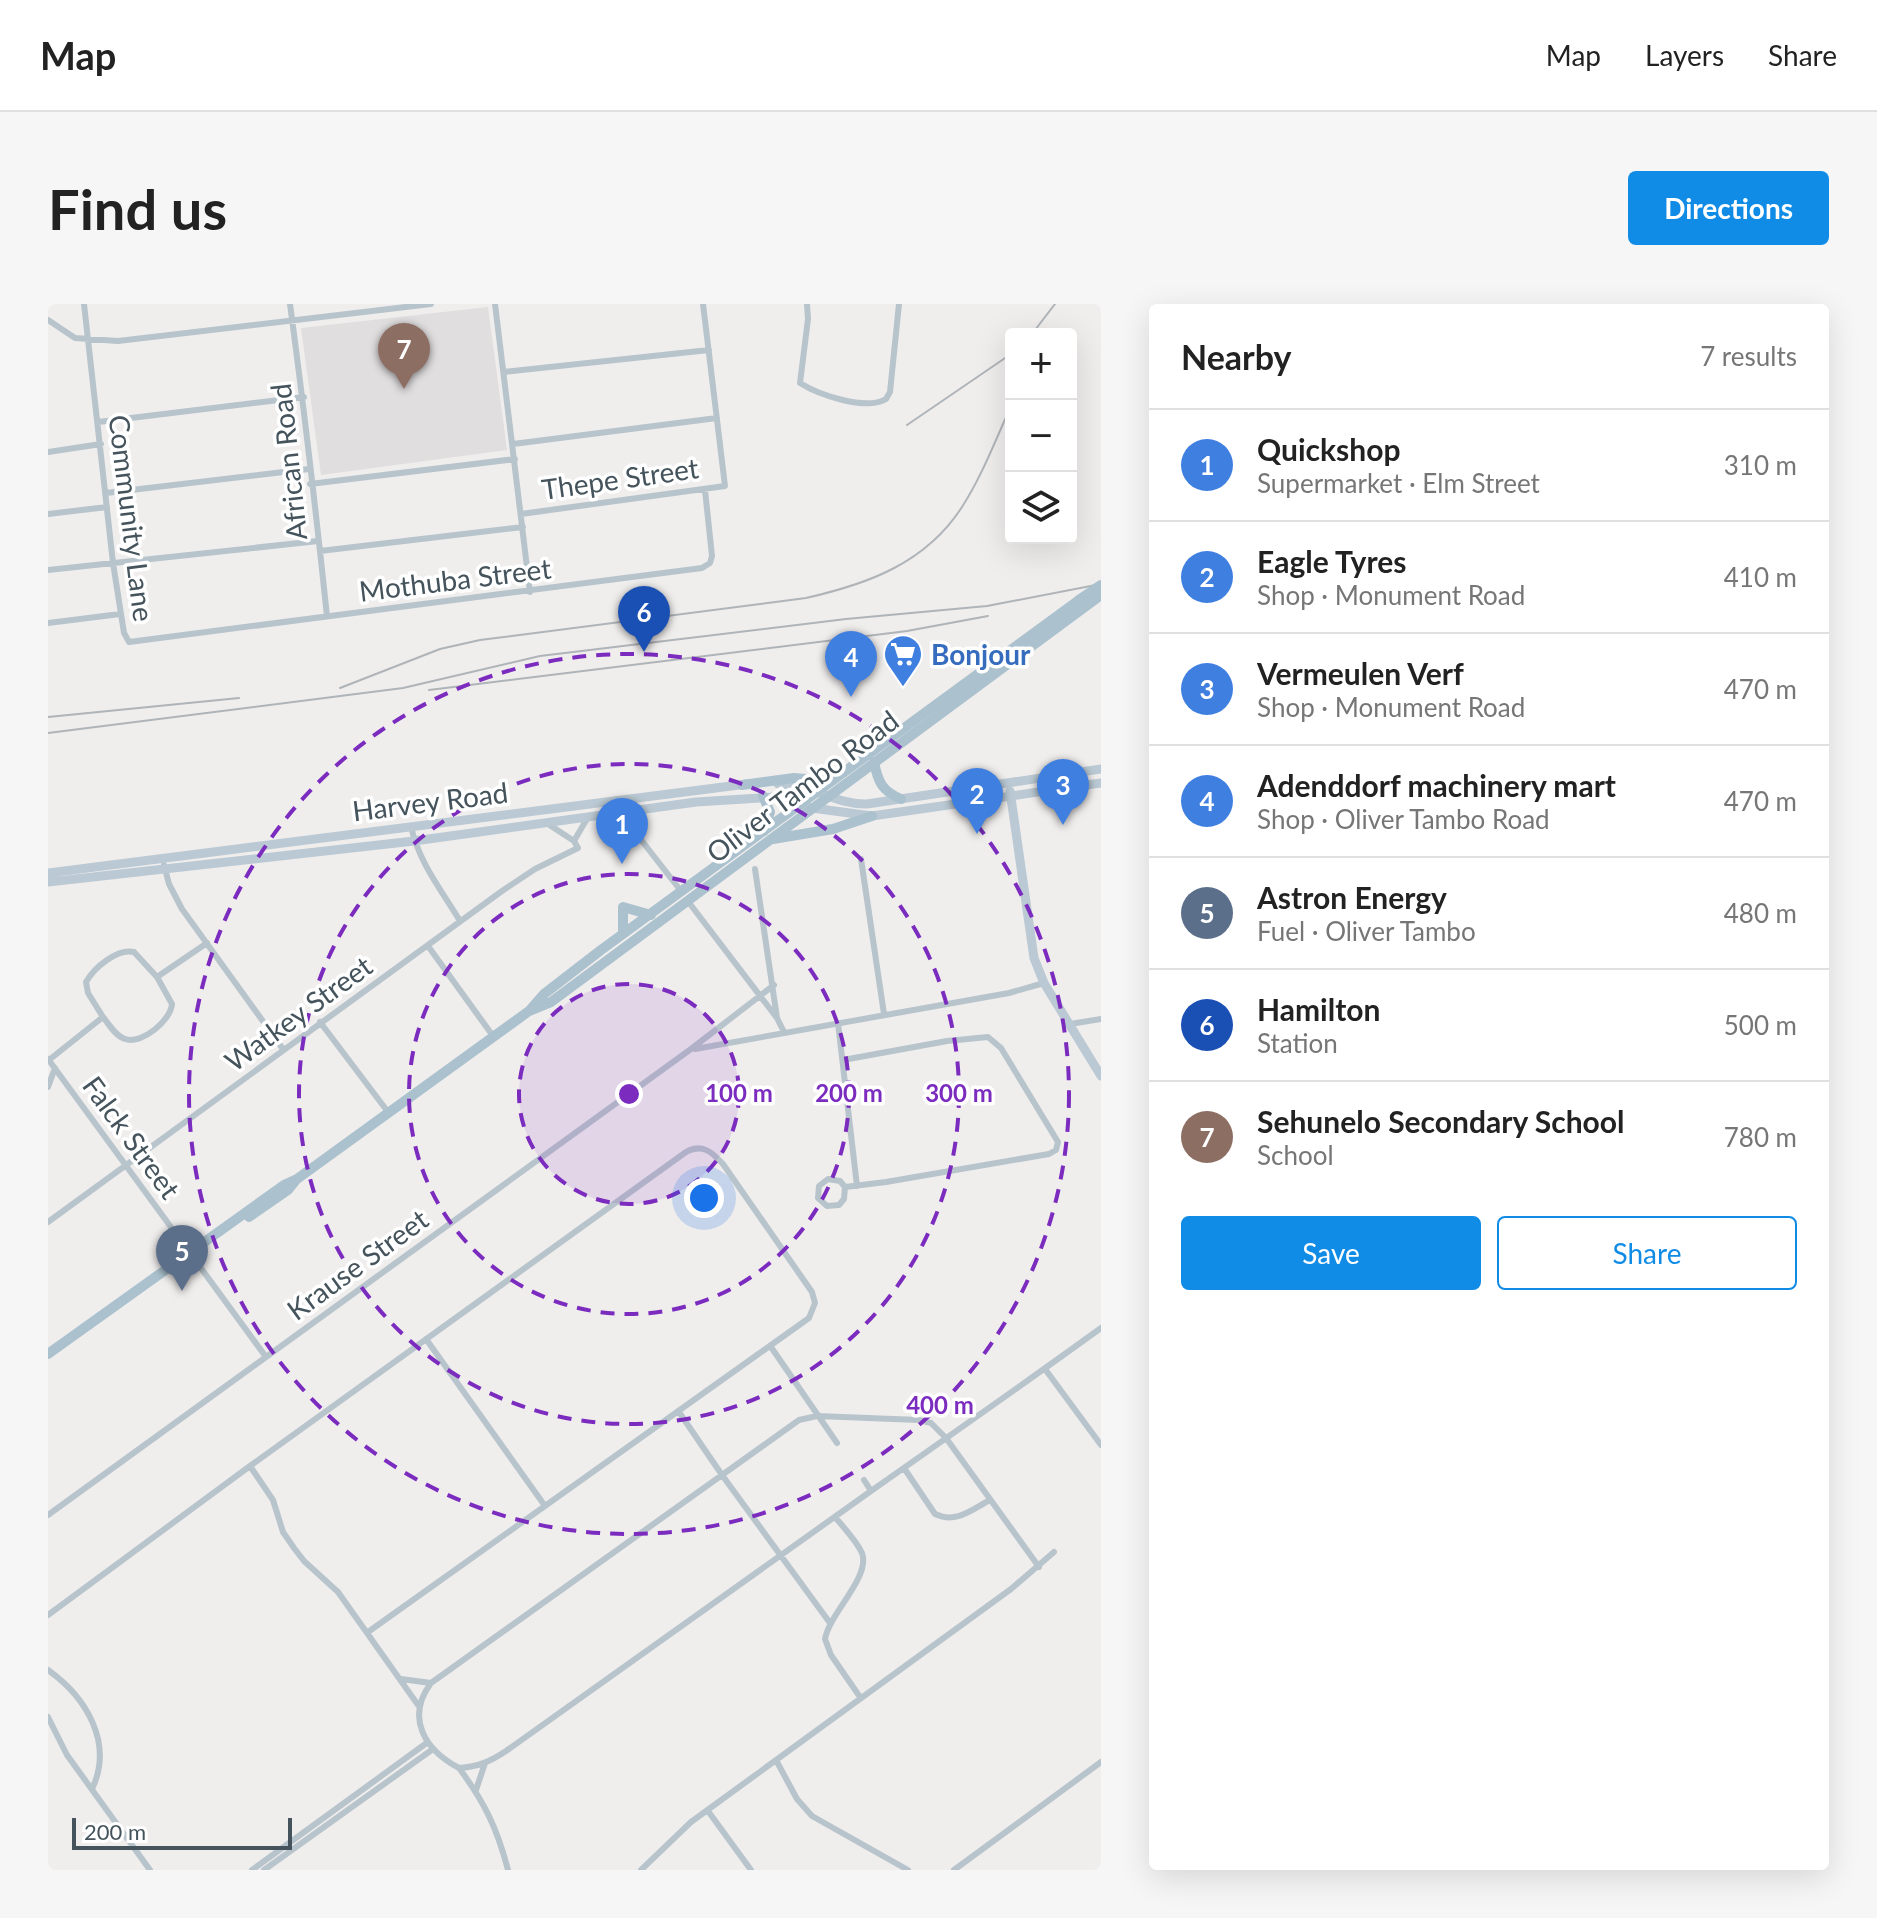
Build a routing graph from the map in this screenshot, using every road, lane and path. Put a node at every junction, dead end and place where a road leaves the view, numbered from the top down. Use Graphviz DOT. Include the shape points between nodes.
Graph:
graph roads {
  1 [pos="84,304"];
  2 [pos="290,304"];
  3 [pos="431,304"];
  4 [pos="495,304"];
  5 [pos="703,304"];
  6 [pos="807,304"];
  7 [pos="899,304"];
  8 [pos="48,320"];
  9 [pos="293,321"];
  10 [pos="87,340"];
  11 [pos="709,350"];
  12 [pos="504,372"];
  13 [pos="304,397"];
  14 [pos="717,418"];
  15 [pos="98,422"];
  16 [pos="101,444"];
  17 [pos="513,444"];
  18 [pos="48,452"];
  19 [pos="515,459"];
  20 [pos="309,469"];
  21 [pos="310,484"];
  22 [pos="705,490"];
  23 [pos="106,493"];
  24 [pos="107,507"];
  25 [pos="48,514"];
  26 [pos="521,514"];
  27 [pos="523,527"];
  28 [pos="318,541"];
  29 [pos="320,551"];
  30 [pos="113,563"];
  31 [pos="48,570"];
  32 [pos="1101,585"];
  33 [pos="530,592"];
  34 [pos="1101,595"];
  35 [pos="1083,602"];
  36 [pos="120,614"];
  37 [pos="327,616"];
  38 [pos="48,623"];
  39 [pos="129,642"];
  40 [pos="874,762"];
  41 [pos="1101,769"];
  42 [pos="831,781"];
  43 [pos="1009,783"];
  44 [pos="1101,783"];
  45 [pos="742,785"];
  46 [pos="695,790"];
  47 [pos="816,792"];
  48 [pos="1011,795"];
  49 [pos="763,796"];
  50 [pos="828,797"];
  51 [pos="624,799"];
  52 [pos="901,799"];
  53 [pos="696,802"];
  54 [pos="807,806"];
  55 [pos="622,811"];
  56 [pos="589,816"];
  57 [pos="872,816"];
  58 [pos="545,822"];
  59 [pos="411,826"];
  60 [pos="767,836"];
  61 [pos="414,841"];
  62 [pos="576,845"];
  63 [pos="162,857"];
  64 [pos="861,859"];
  65 [pos="755,869"];
  66 [pos="165,870"];
  67 [pos="48,873"];
  68 [pos="48,882"];
  69 [pos="685,897"];
  70 [pos="651,915"];
  71 [pos="460,921"];
  72 [pos="623,934"];
  73 [pos="207,943"];
  74 [pos="428,946"];
  75 [pos="157,977"];
  76 [pos="1044,983"];
  77 [pos="774,985"];
  78 [pos="759,997"];
  79 [pos="529,1011"];
  80 [pos="884,1014"];
  81 [pos="103,1017"];
  82 [pos="777,1018"];
  83 [pos="1101,1019"];
  84 [pos="320,1022"];
  85 [pos="838,1023"];
  86 [pos="1070,1024"];
  87 [pos="784,1032"];
  88 [pos="493,1036"];
  89 [pos="283,1049"];
  90 [pos="691,1049"];
  91 [pos="48,1059"];
  92 [pos="843,1060"];
  93 [pos="55,1068"];
  94 [pos="1101,1076"];
  95 [pos="48,1087"];
  96 [pos="388,1112"];
  97 [pos="126,1166"];
  98 [pos="857,1186"];
  99 [pos="845,1187"];
  100 [pos="48,1222"];
  101 [pos="191,1255"];
  102 [pos="1101,1328"];
  103 [pos="426,1339"];
  104 [pos="771,1347"];
  105 [pos="48,1354"];
  106 [pos="266,1357"];
  107 [pos="48,1362"];
  108 [pos="1045,1369"];
  109 [pos="679,1412"];
  110 [pos="817,1416"];
  111 [pos="946,1438"];
  112 [pos="837,1443"];
  113 [pos="1101,1445"];
  114 [pos="250,1466"];
  115 [pos="904,1468"];
  116 [pos="722,1475"];
  117 [pos="864,1480"];
  118 [pos="871,1491"];
  119 [pos="990,1500"];
  120 [pos="545,1506"];
  121 [pos="48,1515"];
  122 [pos="835,1517"];
  123 [pos="1054,1552"];
  124 [pos="782,1555"];
  125 [pos="1039,1567"];
  126 [pos="48,1615"];
  127 [pos="830,1623"];
  128 [pos="368,1632"];
  129 [pos="48,1670"];
  130 [pos="401,1679"];
  131 [pos="431,1683"];
  132 [pos="860,1697"];
  133 [pos="418,1705"];
  134 [pos="48,1717"];
  135 [pos="428,1742"];
  136 [pos="433,1749"];
  137 [pos="776,1760"];
  138 [pos="1101,1762"];
  139 [pos="485,1763"];
  140 [pos="459,1768"];
  141 [pos="92,1789"];
  142 [pos="476,1790"];
  143 [pos="708,1811"];
  144 [pos="150,1870"];
  145 [pos="252,1870"];
  146 [pos="264,1870"];
  147 [pos="508,1870"];
  148 [pos="641,1870"];
  149 [pos="751,1870"];
  150 [pos="908,1870"];
  151 [pos="954,1870"];
  1 -- 10 [label="street, Community Lane"];
  2 -- 9 [label="street, African Road"];
  3 -- 9 [label="street"];
  4 -- 12 [label="street"];
  5 -- 11 [label="street"];
  6 -- 7 [label="street" via="800,383 819,393 874,403 890,392"];
  8 -- 10 [label="street"];
  9 -- 10 [label="street"];
  9 -- 13 [label="street, African Road"];
  10 -- 15 [label="street, Community Lane"];
  11 -- 12 [label="street"];
  11 -- 14 [label="street"];
  12 -- 17 [label="street"];
  13 -- 15 [label="street"];
  13 -- 20 [label="street, African Road"];
  14 -- 17 [label="street"];
  14 -- 22 [label="street, Thepe Street" via="725,486"];
  15 -- 16 [label="street, Community Lane"];
  16 -- 18 [label="street"];
  16 -- 23 [label="street, Community Lane"];
  17 -- 19 [label="street"];
  19 -- 21 [label="street"];
  19 -- 26 [label="street"];
  20 -- 21 [label="street, African Road"];
  20 -- 23 [label="street"];
  21 -- 28 [label="street, African Road"];
  22 -- 26 [label="street, Thepe Street"];
  22 -- 33 [label="street, Mothuba Street" via="712,556 706,567"];
  23 -- 24 [label="street, Community Lane"];
  24 -- 25 [label="street"];
  24 -- 30 [label="street, Community Lane"];
  26 -- 27 [label="street"];
  27 -- 29 [label="street, Thepe Street"];
  27 -- 33 [label="street"];
  28 -- 29 [label="street, African Road"];
  28 -- 30 [label="street"];
  29 -- 37 [label="street, African Road"];
  30 -- 31 [label="street"];
  30 -- 36 [label="street, Community Lane"];
  32 -- 35 [label="main road, Oliver Tambo Road, bridge"];
  33 -- 37 [label="street, Mothuba Street"];
  34 -- 35 [label="main road, Oliver Tambo Road"];
  35 -- 40 [label="main road, Oliver Tambo Road"];
  35 -- 42 [label="main road, Oliver Tambo Road"];
  36 -- 38 [label="street"];
  36 -- 39 [label="street, Community Lane"];
  37 -- 39 [label="street, Mothuba Street"];
  40 -- 50 [label="main road, Oliver Tambo Road"];
  40 -- 52 [label="main road" via="880,785"];
  41 -- 43 [label="main road, Harvey Road"];
  42 -- 45 [label="main road" via="794,778"];
  42 -- 47 [label="main road, Oliver Tambo Road"];
  43 -- 48 [label="main road"];
  43 -- 52 [label="main road, Harvey Road"];
  44 -- 48 [label="main road, Harvey Road"];
  45 -- 46 [label="main road, Harvey Road"];
  45 -- 47 [label="main road, Harvey Road" via="789,783"];
  46 -- 51 [label="main road, Harvey Road"];
  46 -- 53 [label="main road"];
  47 -- 50 [label="main road, Harvey Road"];
  47 -- 54 [label="main road, Oliver Tambo Road"];
  48 -- 57 [label="main road, Harvey Road"];
  48 -- 76 [label="main road" via="1034,958"];
  49 -- 53 [label="main road, Harvey Road"];
  49 -- 54 [label="main road, Harvey Road"];
  49 -- 60 [label="main road" via="770,812"];
  50 -- 52 [label="main road, Harvey Road" via="857,804"];
  50 -- 54 [label="main road, Oliver Tambo Road"];
  51 -- 55 [label="street"];
  51 -- 59 [label="main road, Harvey Road"];
  53 -- 55 [label="main road, Harvey Road"];
  54 -- 57 [label="main road, Harvey Road"];
  54 -- 60 [label="main road, Oliver Tambo Road"];
  55 -- 56 [label="main road, Harvey Road"];
  55 -- 69 [label="street"];
  56 -- 58 [label="main road, Harvey Road"];
  56 -- 62 [label="street"];
  57 -- 60 [label="main road" via="833,829"];
  58 -- 61 [label="main road, Harvey Road"];
  58 -- 62 [label="street"];
  59 -- 61 [label="street"];
  59 -- 63 [label="main road, Harvey Road"];
  60 -- 69 [label="main road, Oliver Tambo Road"];
  61 -- 66 [label="main road, Harvey Road"];
  61 -- 71 [label="street"];
  62 -- 71 [label="street, Watkey Street"];
  63 -- 66 [label="street"];
  63 -- 67 [label="main road, Harvey Road"];
  64 -- 80 [label="street"];
  65 -- 77 [label="street"];
  66 -- 68 [label="main road, Harvey Road"];
  66 -- 73 [label="street" via="175,896"];
  69 -- 70 [label="main road, Oliver Tambo Road"];
  69 -- 78 [label="street"];
  69 -- 79 [label="main road, Oliver Tambo Road" via="551,1002"];
  70 -- 72 [label="main road, Oliver Tambo Road"];
  70 -- 72 [label="main road" via="623,908"];
  71 -- 74 [label="street, Watkey Street"];
  72 -- 79 [label="main road, Oliver Tambo Road"];
  73 -- 75 [label="street"];
  73 -- 89 [label="street"];
  74 -- 84 [label="street, Watkey Street"];
  74 -- 88 [label="street"];
  75 -- 81 [label="street" via="172,1004 161,1023 140,1038 127,1040"];
  75 -- 81 [label="street" via="134,952 116,954 86,982"];
  76 -- 80 [label="street, Krause Street"];
  76 -- 86 [label="main road"];
  77 -- 78 [label="street, Krause Street"];
  77 -- 82 [label="street"];
  78 -- 82 [label="street"];
  78 -- 90 [label="street, Krause Street"];
  79 -- 88 [label="main road, Oliver Tambo Road"];
  80 -- 85 [label="street, Krause Street"];
  81 -- 91 [label="street"];
  82 -- 87 [label="street"];
  83 -- 86 [label="street"];
  84 -- 89 [label="street, Watkey Street"];
  84 -- 96 [label="street"];
  85 -- 87 [label="street, Krause Street"];
  85 -- 92 [label="street"];
  86 -- 94 [label="main road"];
  87 -- 90 [label="street, Krause Street"];
  88 -- 96 [label="main road, Oliver Tambo Road"];
  89 -- 97 [label="street, Watkey Street"];
  90 -- 106 [label="street, Krause Street"];
  91 -- 93 [label="street, Falck Street"];
  92 -- 98 [label="street"];
  92 -- 98 [label="street" via="988,1037 1001,1048 1058,1142 1049,1154"];
  93 -- 95 [label="street"];
  93 -- 97 [label="street, Falck Street"];
  96 -- 101 [label="main road, Oliver Tambo Road"];
  97 -- 100 [label="street, Watkey Street"];
  97 -- 101 [label="street, Falck Street"];
  98 -- 99 [label="street"];
  99 -- 99 [label="street" via="839,1205 827,1206 818,1198 819,1186 828,1179"];
  101 -- 105 [label="main road"];
  101 -- 106 [label="street, Falck Street"];
  101 -- 107 [label="main road"];
  102 -- 108 [label="street"];
  103 -- 104 [label="street" via="697,1147 723,1164 814,1297 809,1318"];
  103 -- 114 [label="street"];
  103 -- 120 [label="street"];
  104 -- 109 [label="street"];
  104 -- 110 [label="street"];
  106 -- 121 [label="street, Krause Street"];
  108 -- 111 [label="street"];
  108 -- 113 [label="street"];
  109 -- 116 [label="street"];
  109 -- 120 [label="street"];
  110 -- 111 [label="street" via="919,1420 931,1423"];
  110 -- 112 [label="street"];
  110 -- 116 [label="street" via="799,1420"];
  111 -- 115 [label="street"];
  111 -- 119 [label="street"];
  114 -- 126 [label="street"];
  114 -- 128 [label="street" via="273,1500 294,1548"];
  115 -- 118 [label="street"];
  115 -- 119 [label="street" via="940,1516 960,1517"];
  116 -- 124 [label="street"];
  116 -- 131 [label="street"];
  117 -- 118 [label="street"];
  118 -- 122 [label="street"];
  119 -- 125 [label="street"];
  120 -- 128 [label="street"];
  122 -- 124 [label="street"];
  122 -- 127 [label="street" via="864,1562"];
  123 -- 125 [label="street"];
  124 -- 127 [label="street"];
  124 -- 139 [label="street"];
  125 -- 132 [label="street"];
  127 -- 132 [label="street" via="827,1647"];
  128 -- 130 [label="street"];
  129 -- 141 [label="street" via="80,1700 94,1725 100,1768"];
  130 -- 131 [label="street"];
  130 -- 133 [label="street"];
  131 -- 133 [label="street"];
  132 -- 137 [label="street"];
  133 -- 135 [label="street"];
  134 -- 141 [label="street"];
  135 -- 136 [label="street"];
  135 -- 145 [label="street"];
  136 -- 140 [label="street"];
  136 -- 146 [label="street"];
  137 -- 143 [label="street"];
  137 -- 150 [label="street" via="812,1816"];
  138 -- 151 [label="street"];
  139 -- 140 [label="street"];
  139 -- 142 [label="street"];
  140 -- 142 [label="street"];
  141 -- 144 [label="street"];
  142 -- 147 [label="street" via="498,1831"];
  143 -- 148 [label="street"];
  143 -- 149 [label="street"];
}
